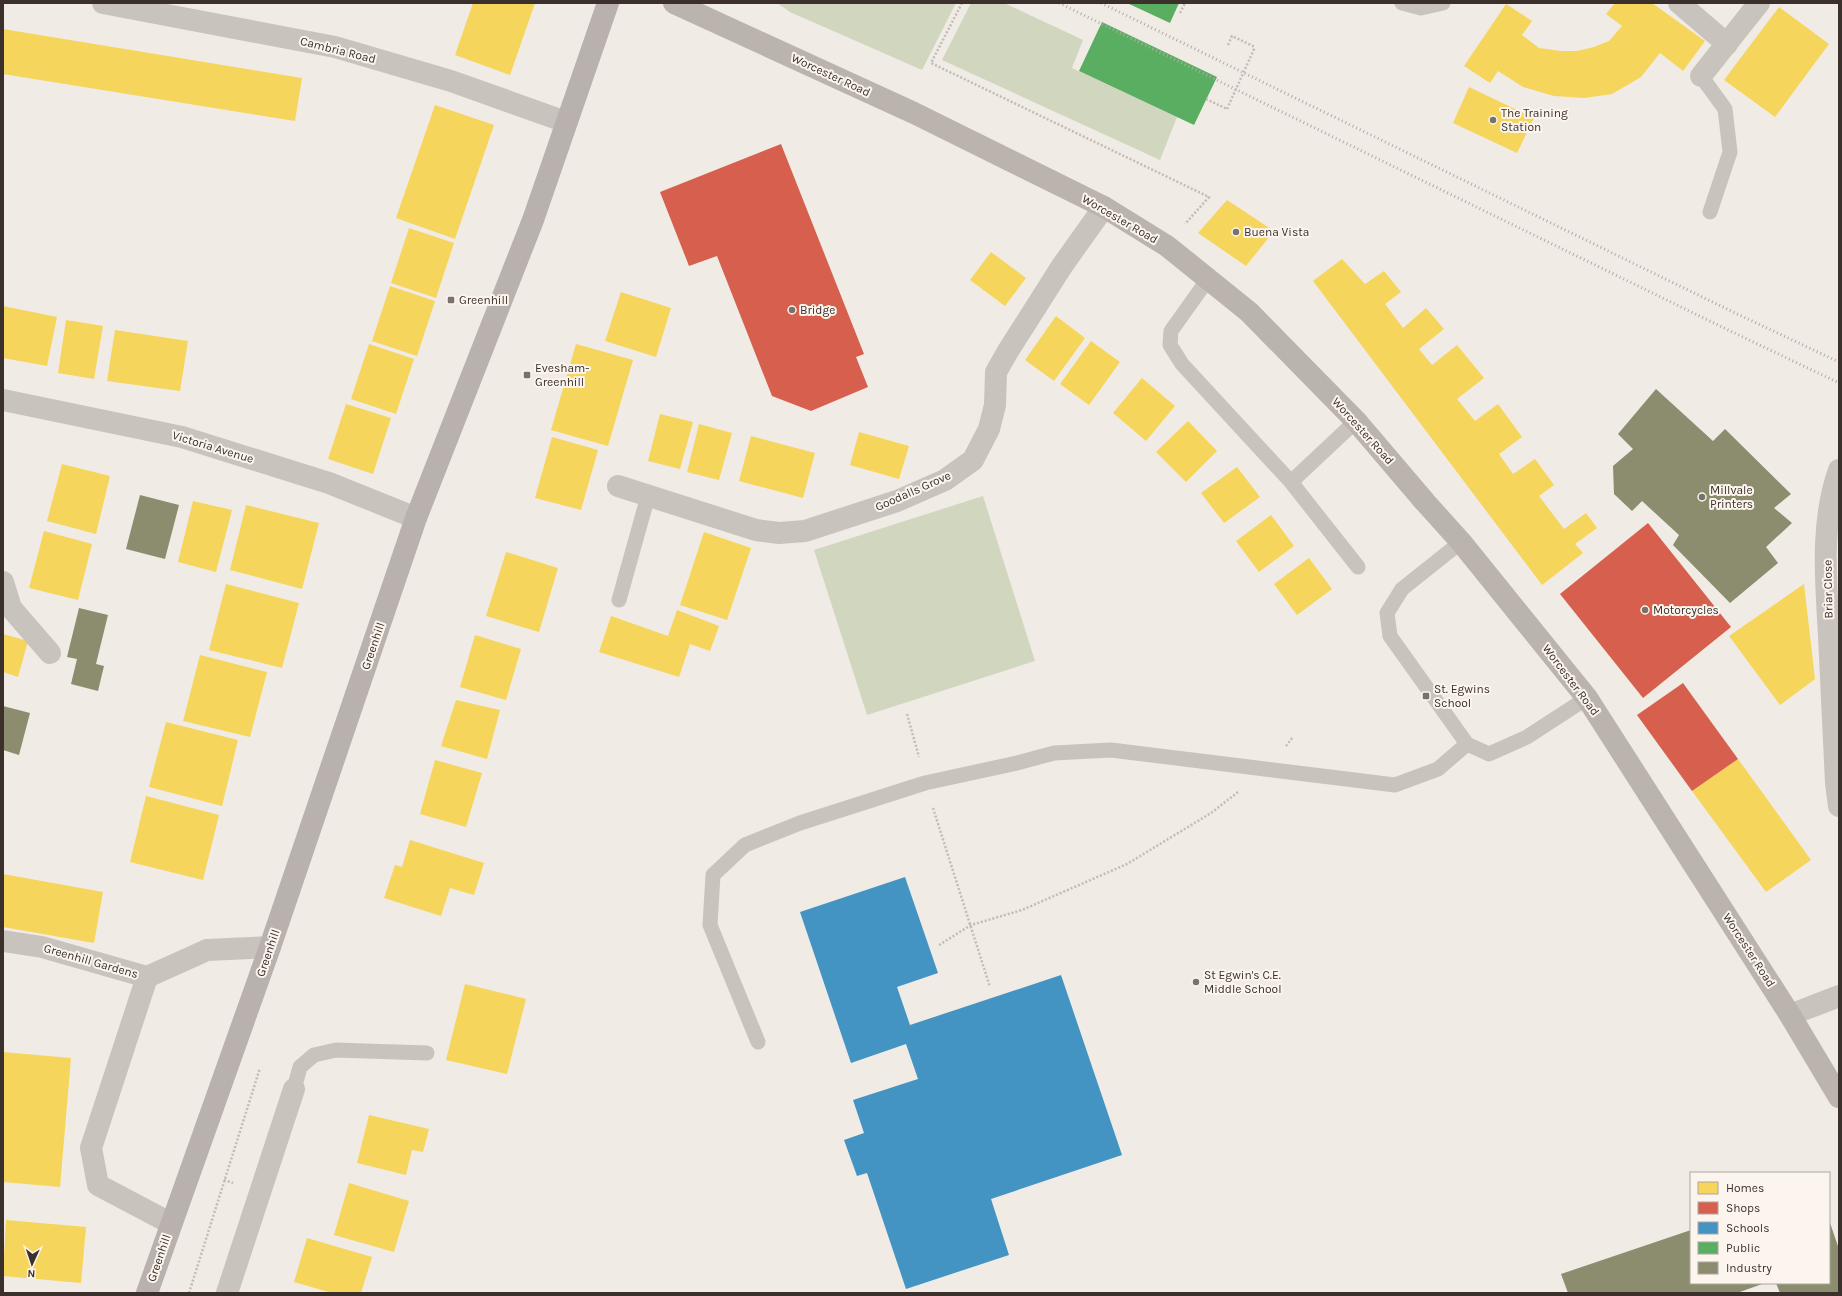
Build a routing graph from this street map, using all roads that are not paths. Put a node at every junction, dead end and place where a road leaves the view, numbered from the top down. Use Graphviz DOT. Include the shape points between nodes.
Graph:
graph roads {
  1 [pos="103,3"];
  2 [pos="608,3"];
  3 [pos="674,3"];
  4 [pos="1402,3"];
  5 [pos="1443,3"];
  6 [pos="1679,3"];
  7 [pos="1759,3"];
  8 [pos="1727,44"];
  9 [pos="1701,76"];
  10 [pos="566,122"];
  11 [pos="1104,207"];
  12 [pos="1710,212"];
  13 [pos="1208,279"];
  14 [pos="3,400"];
  15 [pos="1356,421"];
  16 [pos="1839,470"];
  17 [pos="1291,482"];
  18 [pos="618,486"];
  19 [pos="648,496"];
  20 [pos="416,518"];
  21 [pos="1461,542"];
  22 [pos="1358,567"];
  23 [pos="3,582"];
  24 [pos="619,600"];
  25 [pos="50,652"];
  26 [pos="1587,698"];
  27 [pos="1467,744"];
  28 [pos="1839,806"];
  29 [pos="3,941"];
  30 [pos="270,947"];
  31 [pos="147,977"];
  32 [pos="1839,996"];
  33 [pos="1790,1015"];
  34 [pos="758,1042"];
  35 [pos="427,1053"];
  36 [pos="294,1089"];
  37 [pos="1839,1097"];
  38 [pos="170,1223"];
  39 [pos="147,1293"];
  40 [pos="227,1293"];
  1 -- 10 [label="street, Cambria Road" via="334,47 451,81"];
  2 -- 10 [label="main road, Greenhill"];
  3 -- 11 [label="main road, Worcester Road" via="914,113"];
  4 -- 5 [label="lane" via="1421,8"];
  6 -- 8 [label="street"];
  7 -- 8 [label="street"];
  8 -- 9 [label="street"];
  9 -- 12 [label="lane" via="1725,109 1730,152"];
  10 -- 20 [label="main road, Greenhill" via="534,220"];
  11 -- 13 [label="main road, Worcester Road" via="1167,246"];
  11 -- 19 [label="street, Goodalls Grove" via="1062,266 996,372 995,406 989,429 973,460 945,480 897,500 805,531 779,533 756,530"];
  13 -- 15 [label="main road, Worcester Road" via="1249,312"];
  13 -- 17 [label="lane" via="1171,330 1170,345 1182,364"];
  14 -- 20 [label="street, Victoria Avenue" via="182,437 329,483"];
  15 -- 17 [label="lane"];
  15 -- 21 [label="main road, Worcester Road"];
  16 -- 28 [label="street, Briar Close" via="1827,524 1827,595"];
  17 -- 22 [label="lane"];
  18 -- 19 [label="street, Goodalls Grove"];
  19 -- 24 [label="lane"];
  20 -- 30 [label="main road, Greenhill"];
  21 -- 26 [label="main road, Worcester Road"];
  21 -- 27 [label="lane" via="1402,589 1387,613 1390,636"];
  23 -- 25 [label="street" via="11,608"];
  26 -- 27 [label="lane" via="1527,737 1489,754"];
  26 -- 33 [label="main road, Worcester Road"];
  27 -- 34 [label="lane" via="1438,769 1395,785 1111,750 1054,753 925,783 745,845 713,875 710,925"];
  29 -- 31 [label="street, Greenhill Gardens" via="42,947"];
  30 -- 31 [label="street, Greenhill Gardens" via="207,950"];
  30 -- 38 [label="main road, Greenhill"];
  31 -- 38 [label="street" via="91,1148 98,1185"];
  32 -- 33 [label="street"];
  33 -- 37 [label="main road, Worcester Road"];
  35 -- 36 [label="lane" via="336,1050 314,1055 300,1067"];
  36 -- 40 [label="street"];
  38 -- 39 [label="main road, Greenhill"];
}
